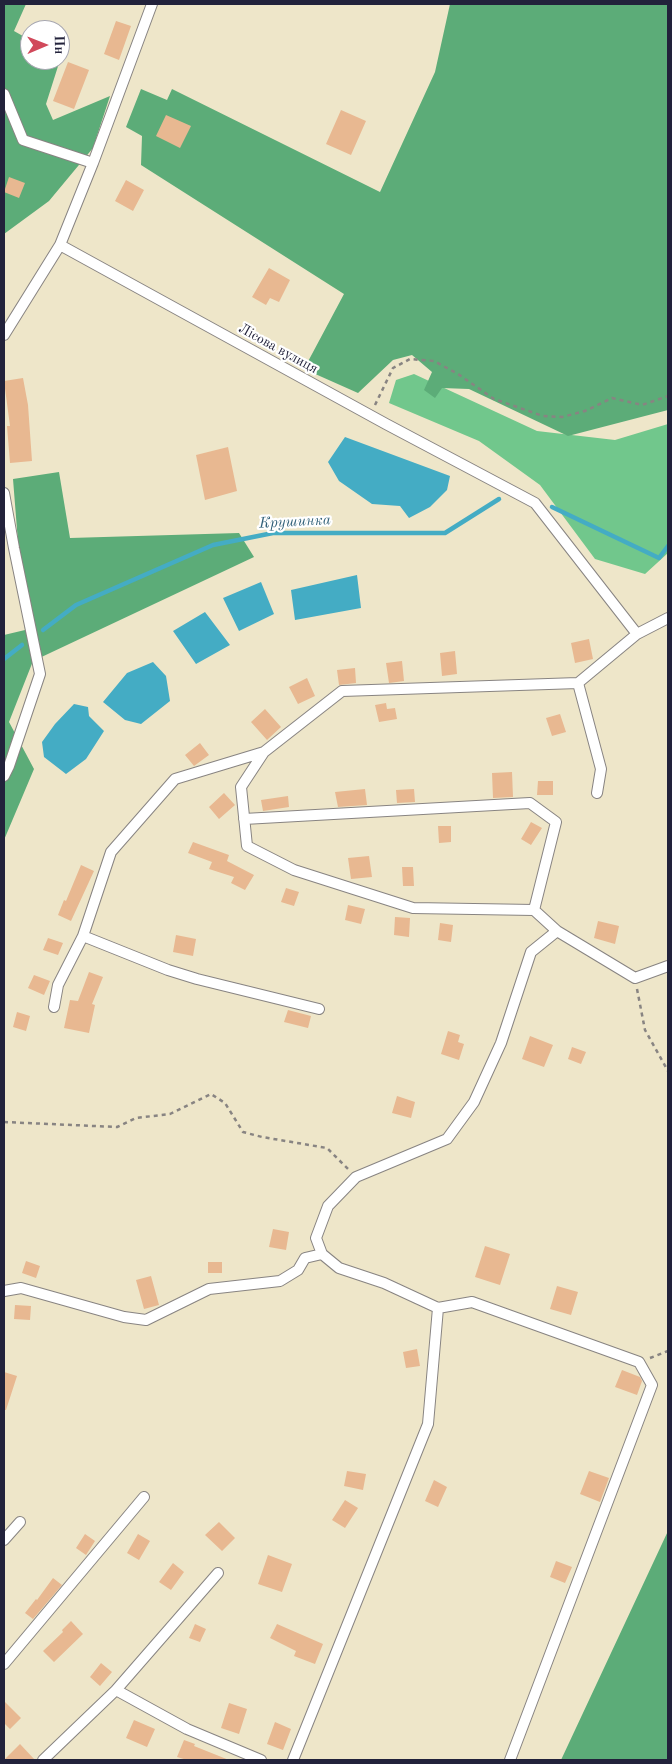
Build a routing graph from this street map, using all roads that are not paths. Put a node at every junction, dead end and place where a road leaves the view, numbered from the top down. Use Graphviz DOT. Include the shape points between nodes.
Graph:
graph roads {
  1 [pos="152,4"];
  2 [pos="4,94"];
  3 [pos="93,163"];
  4 [pos="60,245"];
  5 [pos="4,335"];
  6 [pos="4,493"];
  7 [pos="668,618"];
  8 [pos="637,634"];
  9 [pos="578,683"];
  10 [pos="264,752"];
  11 [pos="4,776"];
  12 [pos="597,792"];
  13 [pos="244,819"];
  14 [pos="534,910"];
  15 [pos="557,931"];
  16 [pos="83,936"];
  17 [pos="668,966"];
  18 [pos="54,1007"];
  19 [pos="319,1009"];
  20 [pos="322,1254"];
  21 [pos="4,1291"];
  22 [pos="438,1308"];
  23 [pos="144,1498"];
  24 [pos="20,1522"];
  25 [pos="4,1540"];
  26 [pos="218,1573"];
  27 [pos="4,1664"];
  28 [pos="116,1690"];
  29 [pos="43,1760"];
  30 [pos="262,1760"];
  31 [pos="293,1760"];
  32 [pos="510,1760"];
  1 -- 3 [label="street"];
  2 -- 3 [label="street" via="23,140"];
  3 -- 4 [label="street"];
  4 -- 5 [label="street"];
  4 -- 8 [label="street, Лісова вулиця" via="535,503"];
  6 -- 11 [label="street" via="40,674"];
  7 -- 8 [label="street"];
  8 -- 9 [label="street"];
  9 -- 10 [label="street" via="342,691"];
  9 -- 12 [label="street" via="601,769"];
  10 -- 13 [label="street" via="241,787"];
  10 -- 16 [label="street" via="175,779 110,852"];
  13 -- 14 [label="street" via="247,846 294,870 413,908"];
  13 -- 14 [label="street" via="530,803 556,822"];
  14 -- 15 [label="street"];
  15 -- 17 [label="street" via="635,978"];
  15 -- 20 [label="street" via="531,952 501,1043 474,1102 447,1139 356,1178 328,1206 316,1238"];
  16 -- 18 [label="street" via="58,985"];
  16 -- 19 [label="street" via="197,979"];
  20 -- 21 [label="street" via="305,1258 298,1270 280,1281 209,1288 146,1320 124,1317 21,1288"];
  20 -- 22 [label="street" via="339,1268 384,1283"];
  22 -- 31 [label="street" via="428,1424"];
  22 -- 32 [label="street" via="472,1302 639,1362 652,1385"];
  23 -- 27 [label="street"];
  24 -- 25 [label="street"];
  26 -- 28 [label="street"];
  28 -- 29 [label="street"];
  28 -- 30 [label="street" via="187,1730"];
}
